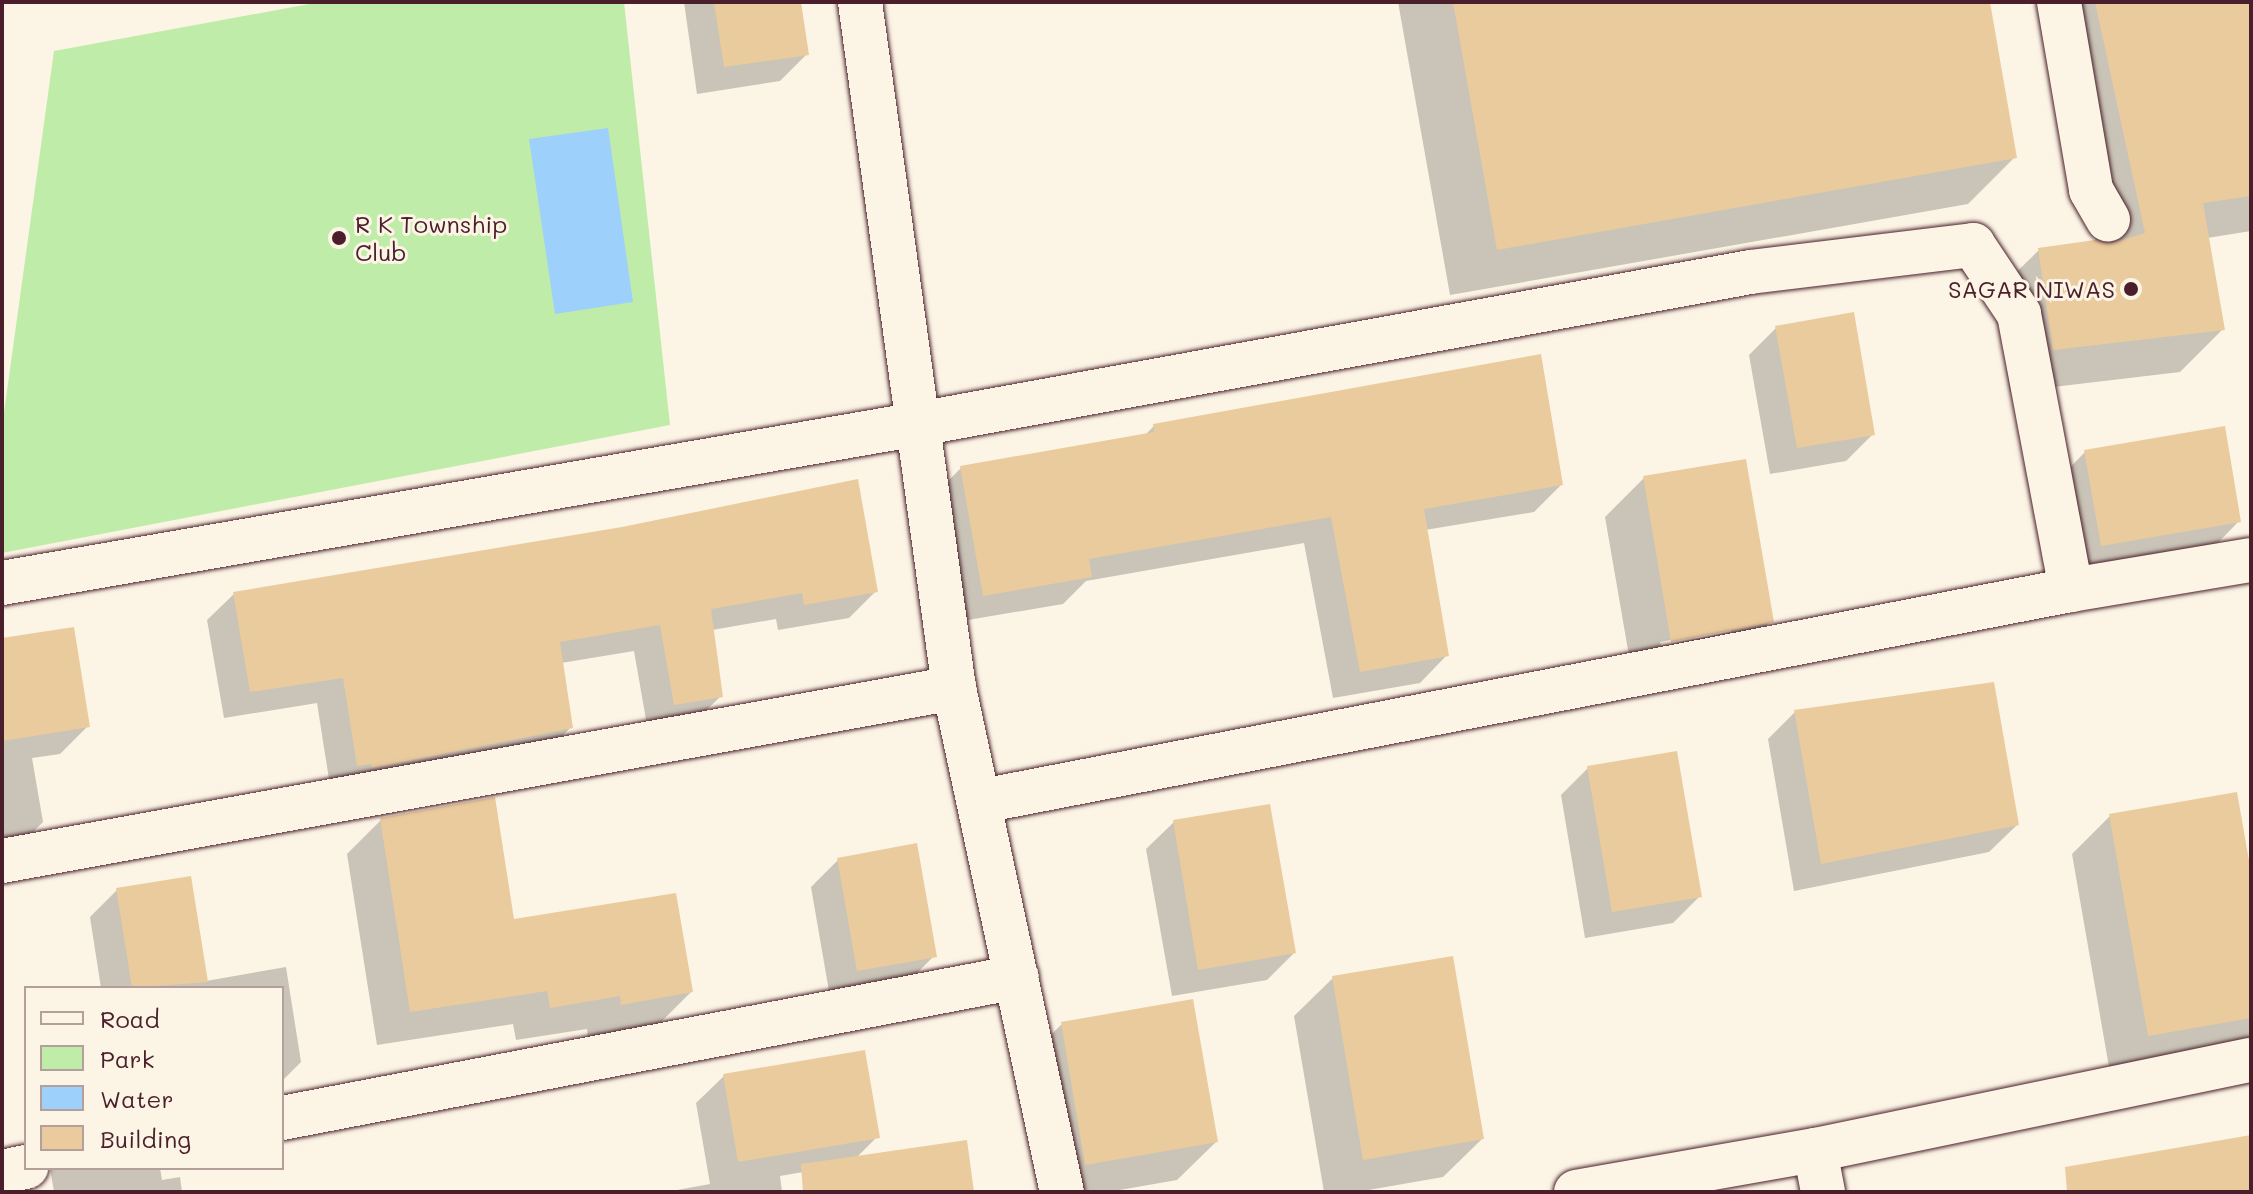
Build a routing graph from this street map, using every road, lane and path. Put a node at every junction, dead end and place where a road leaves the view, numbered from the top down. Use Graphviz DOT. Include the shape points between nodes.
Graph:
graph roads {
  1 [pos="860,2"];
  2 [pos="2059,2"];
  3 [pos="2108,219"];
  4 [pos="918,424"];
  5 [pos="2251,560"];
  6 [pos="2,583"];
  7 [pos="2071,590"];
  8 [pos="954,688"];
  9 [pos="982,801"];
  10 [pos="2,861"];
  11 [pos="1017,977"];
  12 [pos="2251,1060"];
  13 [pos="284,1118"];
  14 [pos="1815,1150"];
  15 [pos="24,1167"];
  16 [pos="2,1172"];
  17 [pos="1062,1192"];
  18 [pos="1576,1192"];
  19 [pos="1823,1192"];
  1 -- 4 [label="street"];
  2 -- 3 [label="street" via="2091,190"];
  4 -- 6 [label="street"];
  4 -- 7 [label="street" via="1750,272 1973,245 2019,314"];
  4 -- 8 [label="street"];
  5 -- 7 [label="street"];
  7 -- 9 [label="street"];
  8 -- 9 [label="street"];
  8 -- 10 [label="street"];
  9 -- 11 [label="street"];
  11 -- 13 [label="street"];
  11 -- 17 [label="street"];
  12 -- 14 [label="street"];
  14 -- 18 [label="street"];
  14 -- 19 [label="street"];
  15 -- 16 [label="street"];
}
